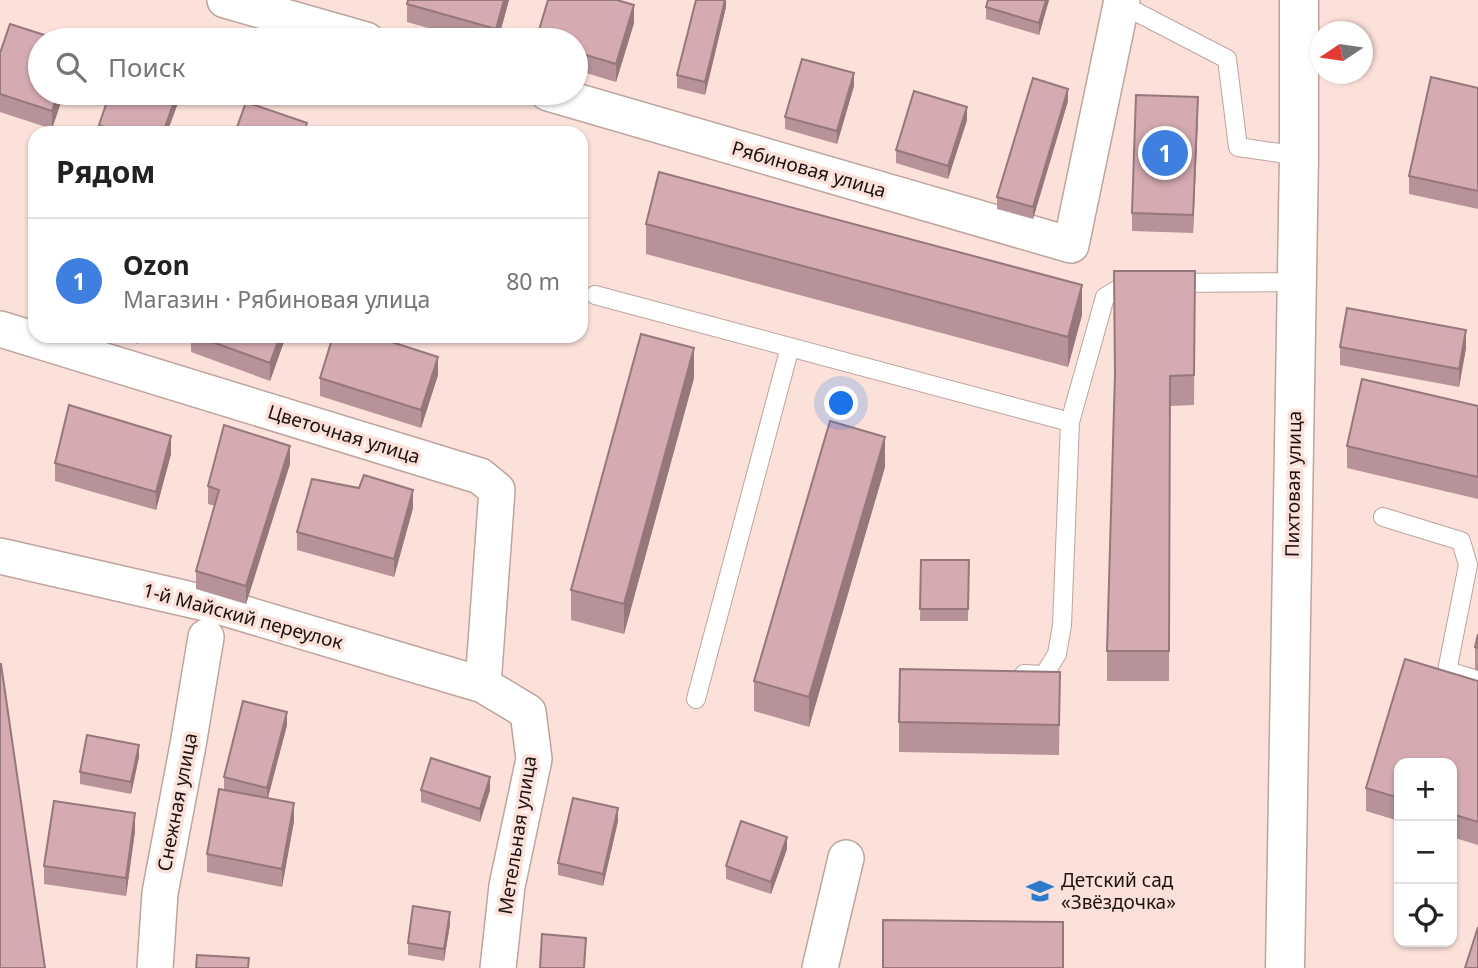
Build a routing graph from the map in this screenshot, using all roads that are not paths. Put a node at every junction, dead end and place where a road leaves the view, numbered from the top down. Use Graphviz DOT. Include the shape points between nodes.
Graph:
graph roads {
  1 [pos="225,0"];
  2 [pos="1299,0"];
  3 [pos="1122,2"];
  4 [pos="324,28"];
  5 [pos="588,105"];
  6 [pos="1299,156"];
  7 [pos="1297,282"];
  8 [pos="596,295"];
  9 [pos="0,329"];
  10 [pos="28,338"];
  11 [pos="46,343"];
  12 [pos="790,347"];
  13 [pos="1070,422"];
  14 [pos="1383,517"];
  15 [pos="0,556"];
  16 [pos="206,637"];
  17 [pos="1005,673"];
  18 [pos="1478,680"];
  19 [pos="483,685"];
  20 [pos="696,699"];
  21 [pos="846,858"];
  22 [pos="155,968"];
  23 [pos="498,968"];
  24 [pos="820,968"];
  25 [pos="1286,968"];
  1 -- 4 [label="street"];
  2 -- 6 [label="street, Пихтовая улица"];
  3 -- 5 [label="street, Рябиновая улица" via="1071,245"];
  3 -- 6 [label="lane" via="1227,59 1238,147"];
  6 -- 7 [label="street, Пихтовая улица"];
  7 -- 13 [label="lane" via="1127,284 1105,297"];
  7 -- 25 [label="street, Пихтовая улица"];
  8 -- 12 [label="lane"];
  9 -- 10 [label="street, Цветочная улица"];
  11 -- 19 [label="street, Цветочная улица" via="480,476 497,490"];
  12 -- 13 [label="lane"];
  12 -- 20 [label="lane"];
  13 -- 17 [label="lane" via="1057,654 1044,675"];
  14 -- 18 [label="lane" via="1461,541 1468,565 1447,671"];
  15 -- 19 [label="street, 1-й Майский переулок" via="218,606"];
  16 -- 22 [label="street, Снежная улица" via="160,893"];
  19 -- 23 [label="street, Метельная улица" via="528,712 534,759 507,886"];
  21 -- 24 [label="street"];
}
